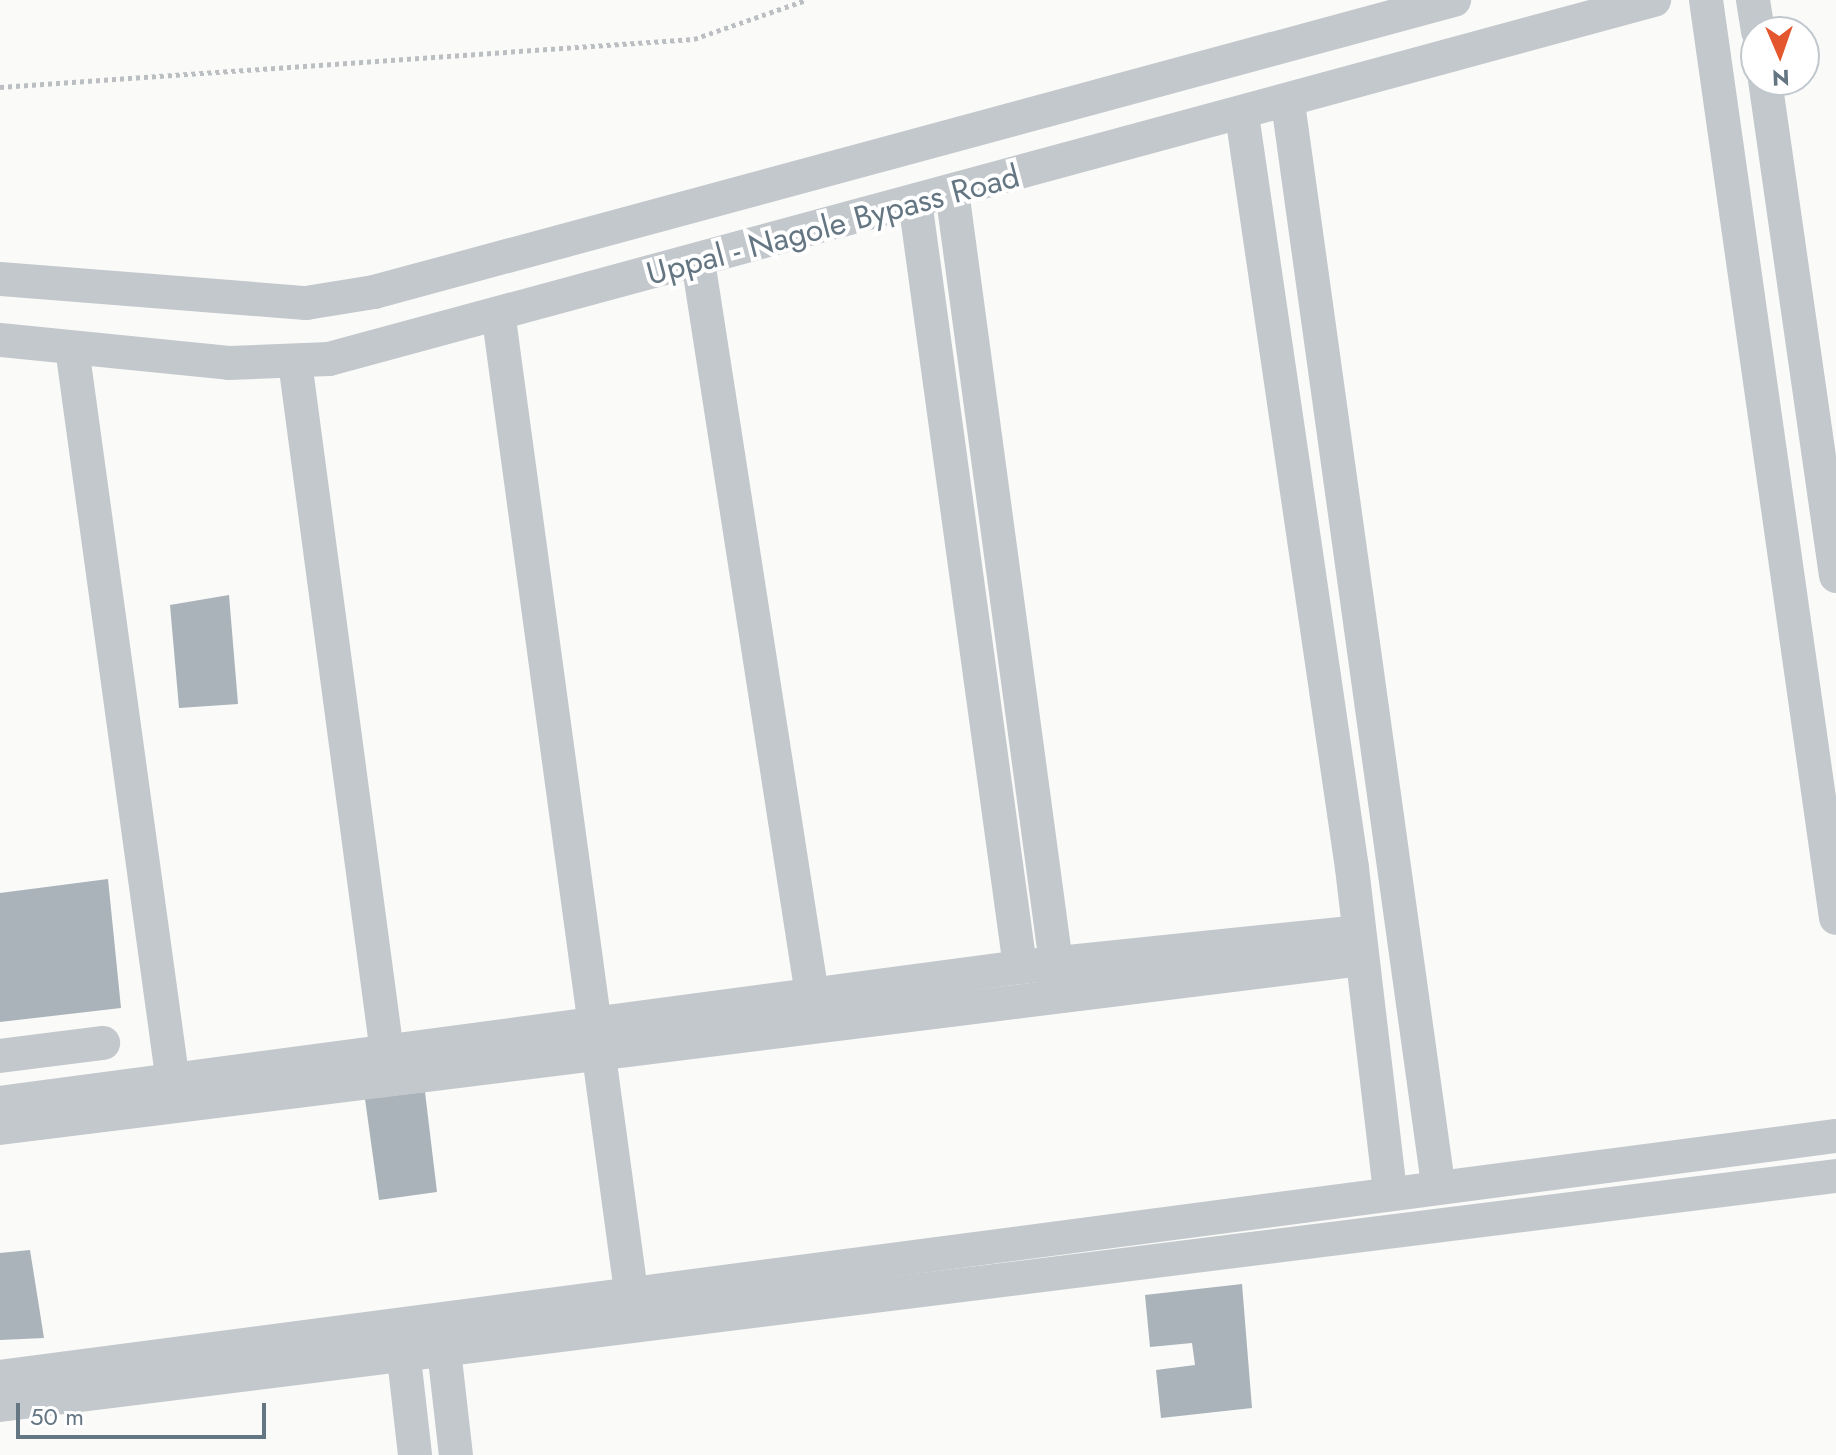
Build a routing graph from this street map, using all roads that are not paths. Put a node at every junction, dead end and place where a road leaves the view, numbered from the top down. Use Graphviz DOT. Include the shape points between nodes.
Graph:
graph roads {
  1 [pos="1454,0"];
  2 [pos="1654,0"];
  3 [pos="1706,0"];
  4 [pos="1767,96"];
  5 [pos="1288,103"];
  6 [pos="1242,115"];
  7 [pos="952,191"];
  8 [pos="915,201"];
  9 [pos="698,261"];
  10 [pos="0,279"];
  11 [pos="499,319"];
  12 [pos="0,340"];
  13 [pos="72,348"];
  14 [pos="295,362"];
  15 [pos="1836,576"];
  16 [pos="1836,918"];
  17 [pos="1359,945"];
  18 [pos="1056,963"];
  19 [pos="1020,967"];
  20 [pos="812,995"];
  21 [pos="598,1036"];
  22 [pos="103,1043"];
  23 [pos="387,1052"];
  24 [pos="0,1056"];
  25 [pos="173,1082"];
  26 [pos="0,1103"];
  27 [pos="0,1128"];
  28 [pos="1836,1136"];
  29 [pos="1836,1176"];
  30 [pos="1438,1184"];
  31 [pos="1390,1192"];
  32 [pos="631,1291"];
  33 [pos="442,1331"];
  34 [pos="402,1336"];
  35 [pos="0,1377"];
  36 [pos="0,1405"];
  37 [pos="415,1455"];
  38 [pos="456,1455"];
  1 -- 10 [label="street, Uppal - Nagole Bypass Road" via="374,292 306,303"];
  2 -- 5 [label="street, Uppal - Nagole Bypass Road"];
  3 -- 16 [label="street"];
  4 -- 15 [label="street"];
  5 -- 6 [label="street, Uppal - Nagole Bypass Road"];
  5 -- 30 [label="street"];
  6 -- 7 [label="street, Uppal - Nagole Bypass Road"];
  6 -- 17 [label="street"];
  7 -- 8 [label="street, Uppal - Nagole Bypass Road"];
  7 -- 18 [label="street"];
  8 -- 9 [label="street, Uppal - Nagole Bypass Road"];
  8 -- 19 [label="street"];
  9 -- 11 [label="street, Uppal - Nagole Bypass Road"];
  9 -- 20 [label="street"];
  11 -- 14 [label="street, Uppal - Nagole Bypass Road"];
  11 -- 21 [label="street"];
  12 -- 13 [label="street, Uppal - Nagole Bypass Road"];
  13 -- 14 [label="street, Uppal - Nagole Bypass Road"];
  13 -- 25 [label="street"];
  14 -- 23 [label="street"];
  17 -- 18 [label="street"];
  17 -- 21 [label="street"];
  17 -- 31 [label="street"];
  18 -- 19 [label="street"];
  19 -- 20 [label="street"];
  20 -- 21 [label="street"];
  21 -- 23 [label="street"];
  21 -- 27 [label="street"];
  21 -- 32 [label="street"];
  22 -- 24 [label="street"];
  23 -- 25 [label="street"];
  25 -- 26 [label="street"];
  28 -- 30 [label="street"];
  29 -- 33 [label="street"];
  30 -- 31 [label="street"];
  31 -- 32 [label="street"];
  32 -- 33 [label="street"];
  33 -- 34 [label="street"];
  33 -- 38 [label="street"];
  34 -- 35 [label="street"];
  34 -- 36 [label="street"];
  34 -- 37 [label="street"];
}
